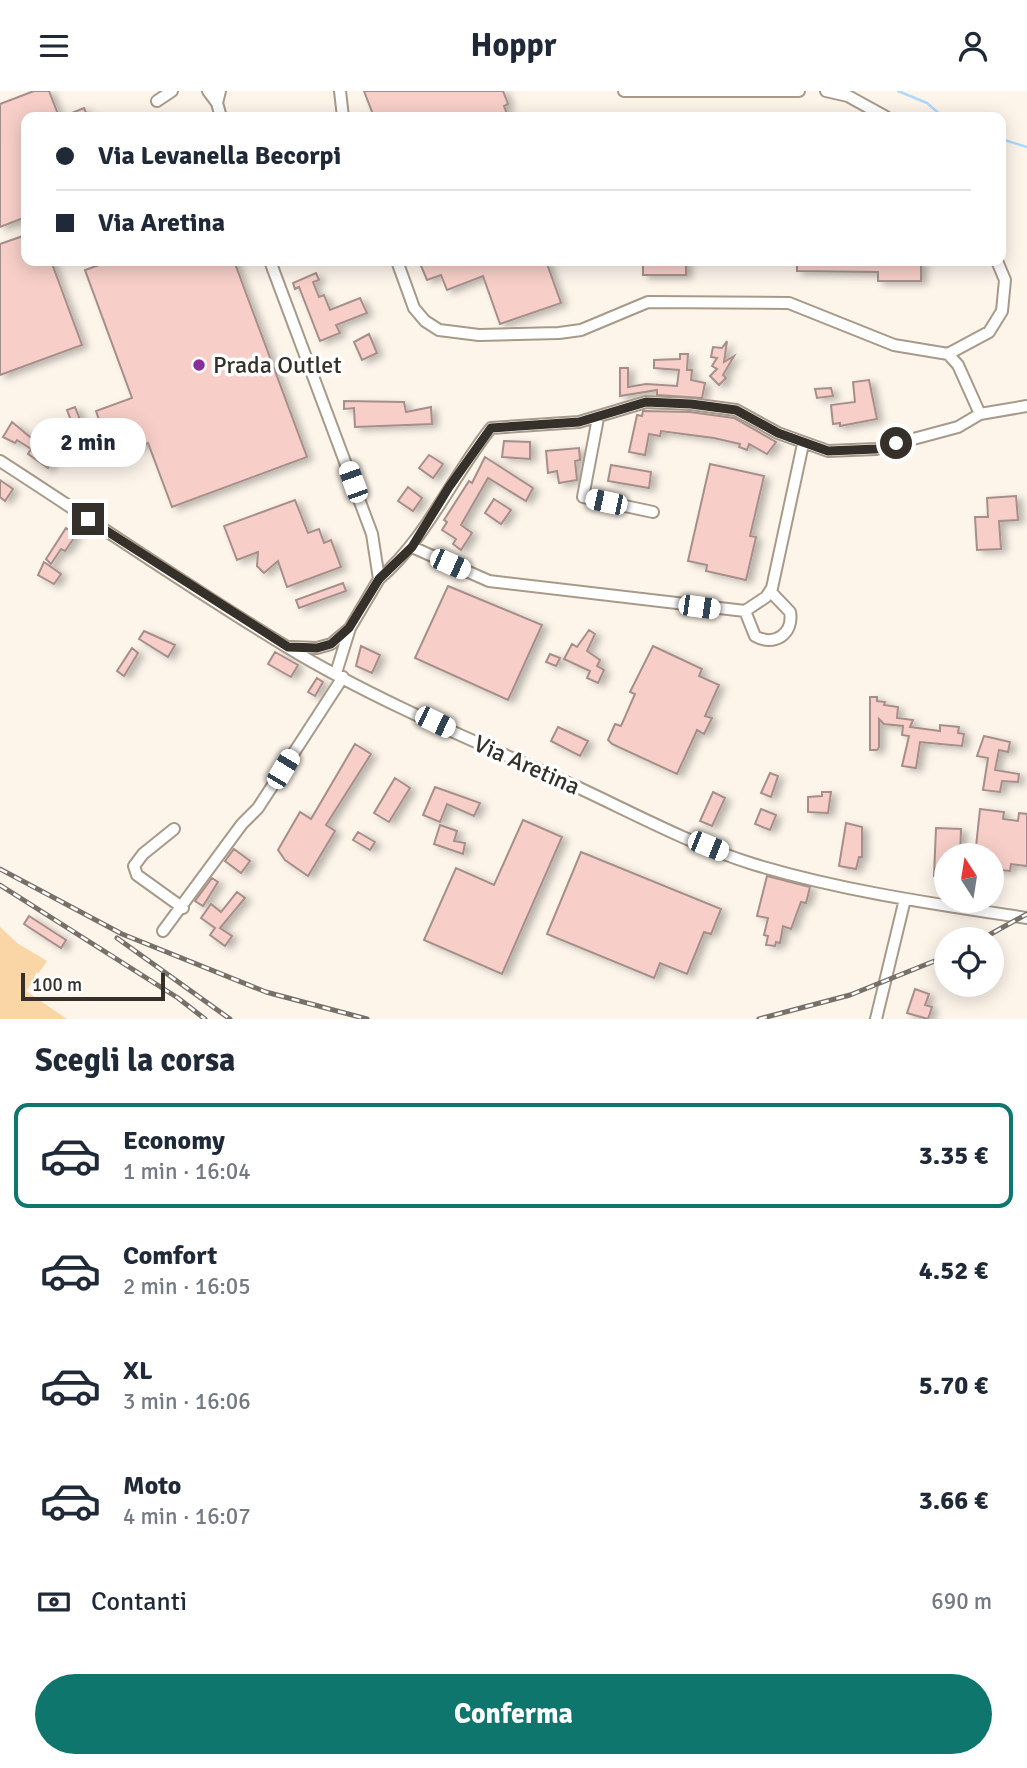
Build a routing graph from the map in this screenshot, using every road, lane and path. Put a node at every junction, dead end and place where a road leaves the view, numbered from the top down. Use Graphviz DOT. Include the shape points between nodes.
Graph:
graph roads {
  1 [pos="172,91"];
  2 [pos="208,91"];
  3 [pos="340,91"];
  4 [pos="624,91"];
  5 [pos="799,91"];
  6 [pos="826,91"];
  7 [pos="219,97"];
  8 [pos="157,101"];
  9 [pos="342,112"];
  10 [pos="877,112"];
  11 [pos="272,266"];
  12 [pos="399,266"];
  13 [pos="999,266"];
  14 [pos="948,354"];
  15 [pos="1027,406"];
  16 [pos="980,414"];
  17 [pos="598,418"];
  18 [pos="803,444"];
  19 [pos="0,461"];
  20 [pos="653,512"];
  21 [pos="412,547"];
  22 [pos="379,579"];
  23 [pos="770,591"];
  24 [pos="745,611"];
  25 [pos="349,628"];
  26 [pos="331,644"];
  27 [pos="288,647"];
  28 [pos="342,650"];
  29 [pos="322,667"];
  30 [pos="340,675"];
  31 [pos="174,829"];
  32 [pos="905,899"];
  33 [pos="183,908"];
  34 [pos="1027,918"];
  35 [pos="163,931"];
  36 [pos="876,1019"];
  1 -- 8 [label="street"];
  2 -- 7 [label="street"];
  3 -- 9 [label="street"];
  4 -- 5 [label="street"];
  6 -- 10 [label="street" via="848,96"];
  11 -- 22 [label="street" via="372,534"];
  12 -- 14 [label="street" via="414,308 439,330 479,335 559,333 581,330 648,302 789,303 894,345"];
  13 -- 14 [label="street" via="1005,280 1002,311 989,331"];
  14 -- 16 [label="street" via="958,365"];
  15 -- 16 [label="street"];
  16 -- 18 [label="street" via="958,427 876,449 828,451"];
  17 -- 18 [label="street" via="646,402 691,404 736,410"];
  17 -- 20 [label="street" via="583,498"];
  17 -- 21 [label="street" via="491,428"];
  18 -- 23 [label="street"];
  19 -- 27 [label="street, Via Aretina"];
  21 -- 22 [label="street"];
  21 -- 24 [label="street" via="489,581"];
  22 -- 25 [label="street"];
  23 -- 24 [label="street"];
  23 -- 24 [label="street" via="790,612 789,629 782,637 771,641 755,635"];
  25 -- 26 [label="street"];
  25 -- 28 [label="street"];
  26 -- 27 [label="street"];
  26 -- 29 [label="street"];
  27 -- 29 [label="street, Via Aretina"];
  28 -- 29 [label="street"];
  28 -- 30 [label="street"];
  29 -- 30 [label="street, Via Aretina"];
  30 -- 32 [label="street, Via Aretina" via="457,733 752,863"];
  30 -- 33 [label="street" via="258,808"];
  31 -- 33 [label="street" via="134,866 137,874"];
  32 -- 34 [label="street, Via Aretina"];
  32 -- 36 [label="street"];
  33 -- 35 [label="street"];
}
